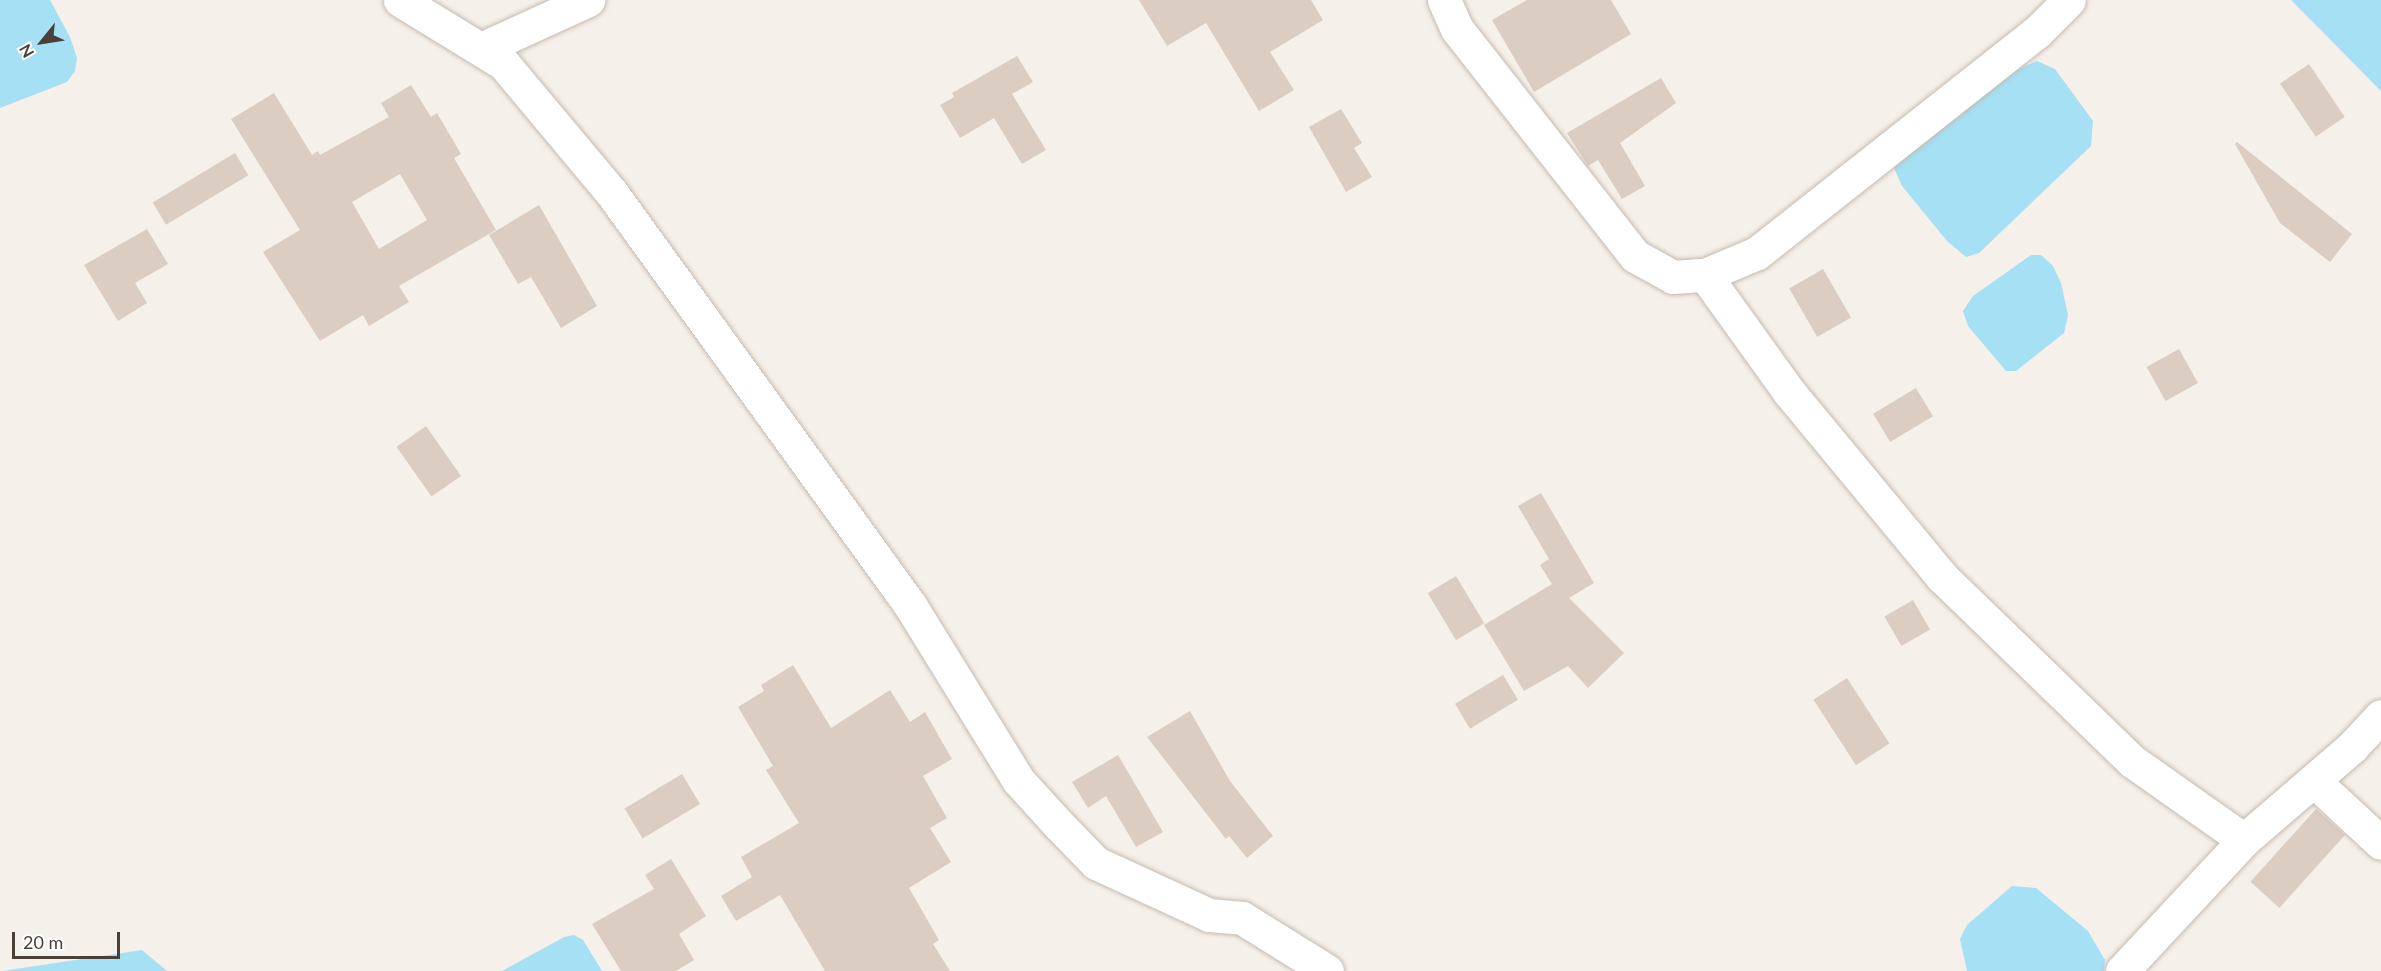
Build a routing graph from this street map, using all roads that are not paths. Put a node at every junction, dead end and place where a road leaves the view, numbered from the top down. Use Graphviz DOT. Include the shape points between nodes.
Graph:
graph roads {
  1 [pos="400,0"];
  2 [pos="588,0"];
  3 [pos="1444,0"];
  4 [pos="2069,0"];
  5 [pos="481,49"];
  6 [pos="1705,275"];
  7 [pos="2381,716"];
  8 [pos="2314,781"];
  9 [pos="2244,840"];
  10 [pos="2381,843"];
  11 [pos="1327,971"];
  12 [pos="2122,971"];
  1 -- 5 [label="street"];
  2 -- 5 [label="street"];
  3 -- 6 [label="street" via="1457,29 1635,256 1673,277"];
  4 -- 6 [label="street" via="2037,32 1757,253"];
  5 -- 11 [label="street" via="503,63 611,192 910,605 1018,780 1059,825 1096,863 1209,915 1242,918"];
  6 -- 9 [label="street" via="1789,392 1942,577 2132,761"];
  7 -- 8 [label="street"];
  8 -- 9 [label="street"];
  8 -- 10 [label="street"];
  9 -- 12 [label="street"];
}
